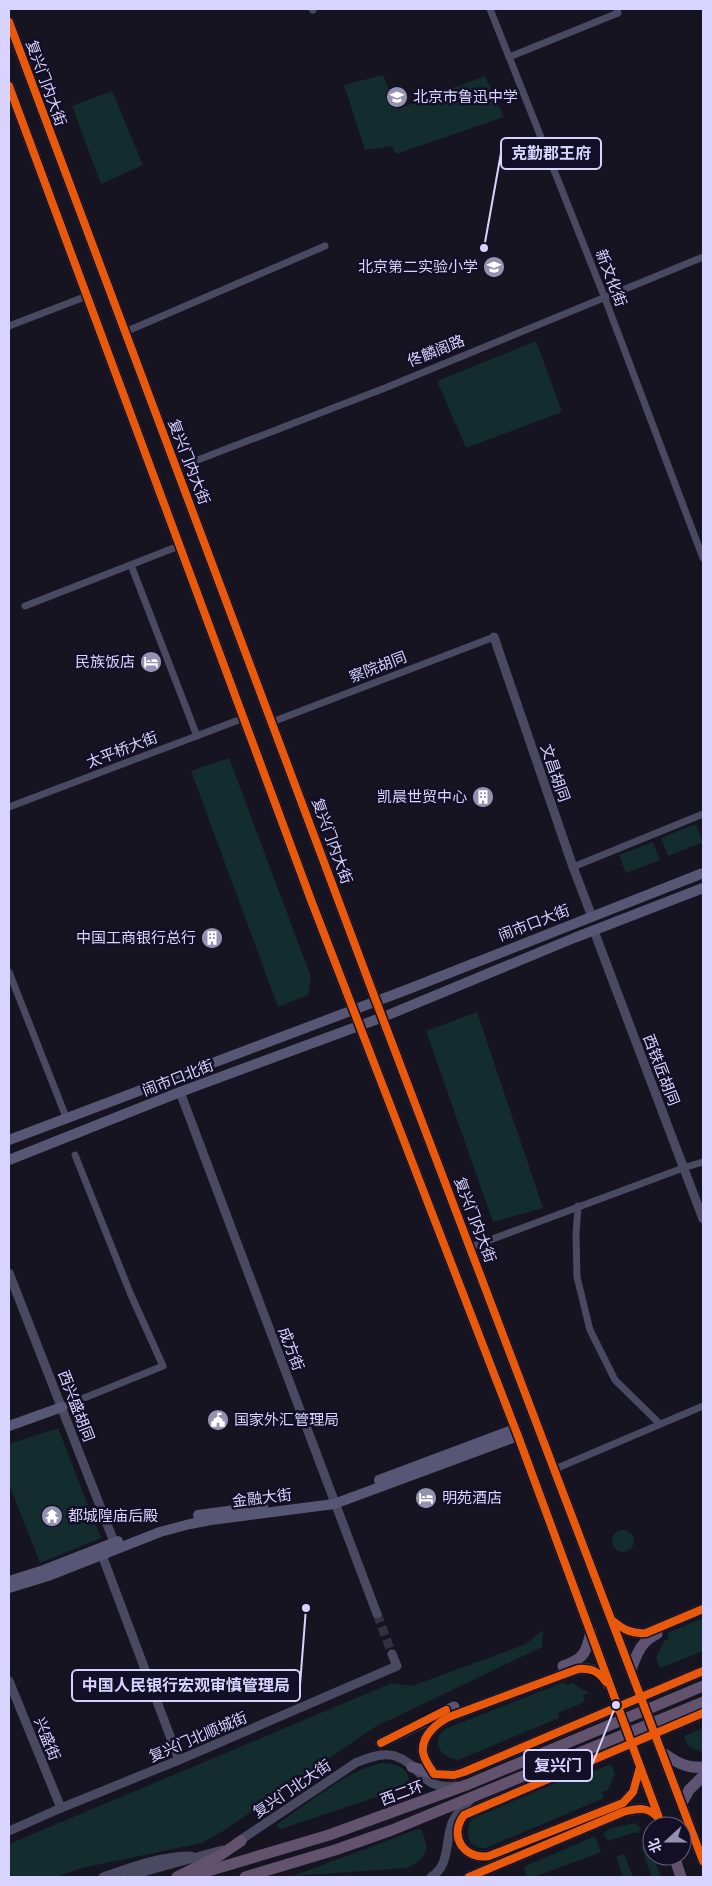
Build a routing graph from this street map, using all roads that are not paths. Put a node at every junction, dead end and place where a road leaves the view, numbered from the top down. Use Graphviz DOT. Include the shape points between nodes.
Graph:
graph roads {
  1 [pos="490,9"];
  2 [pos="618,11"];
  3 [pos="9,22"];
  4 [pos="509,57"];
  5 [pos="9,86"];
  6 [pos="13,111"];
  7 [pos="325,246"];
  8 [pos="703,257"];
  9 [pos="87,296"];
  10 [pos="604,296"];
  11 [pos="9,326"];
  12 [pos="125,332"];
  13 [pos="177,468"];
  14 [pos="179,546"];
  15 [pos="703,558"];
  16 [pos="131,565"];
  17 [pos="25,606"];
  18 [pos="494,637"];
  19 [pos="244,718"];
  20 [pos="272,722"];
  21 [pos="197,736"];
  22 [pos="9,807"];
  23 [pos="703,814"];
  24 [pos="573,867"];
  25 [pos="703,874"];
  26 [pos="703,888"];
  27 [pos="592,917"];
  28 [pos="594,930"];
  29 [pos="9,972"];
  30 [pos="376,1001"];
  31 [pos="353,1010"];
  32 [pos="383,1017"];
  33 [pos="359,1026"];
  34 [pos="180,1092"];
  35 [pos="66,1117"];
  36 [pos="73,1135"];
  37 [pos="9,1140"];
  38 [pos="75,1155"];
  39 [pos="9,1160"];
  40 [pos="703,1162"];
  41 [pos="683,1168"];
  42 [pos="578,1206"];
  43 [pos="703,1219"];
  44 [pos="470,1247"];
  45 [pos="9,1273"];
  46 [pos="703,1406"];
  47 [pos="62,1408"];
  48 [pos="660,1424"];
  49 [pos="9,1426"];
  50 [pos="516,1432"];
  51 [pos="555,1469"];
  52 [pos="333,1501"];
  53 [pos="116,1546"];
  54 [pos="102,1555"];
  55 [pos="9,1581"];
  56 [pos="9,1588"];
  57 [pos="703,1609"];
  58 [pos="377,1614"];
  59 [pos="703,1614"];
  60 [pos="613,1621"];
  61 [pos="591,1632"];
  62 [pos="392,1654"];
  63 [pos="631,1669"];
  64 [pos="703,1670"];
  65 [pos="9,1681"];
  66 [pos="609,1686"];
  67 [pos="703,1686"];
  68 [pos="703,1702"];
  69 [pos="703,1713"];
  70 [pos="381,1743"];
  71 [pos="663,1753"];
  72 [pos="179,1760"];
  73 [pos="357,1762"];
  74 [pos="412,1767"];
  75 [pos="640,1767"];
  76 [pos="703,1767"];
  77 [pos="434,1774"];
  78 [pos="703,1776"];
  79 [pos="469,1784"];
  80 [pos="474,1795"];
  81 [pos="682,1803"];
  82 [pos="61,1808"];
  83 [pos="657,1816"];
  84 [pos="658,1816"];
  85 [pos="462,1818"];
  86 [pos="9,1831"];
  87 [pos="449,1834"];
  88 [pos="241,1841"];
  89 [pos="204,1856"];
  90 [pos="703,1861"];
  91 [pos="103,1877"];
  92 [pos="126,1877"];
  93 [pos="177,1877"];
  94 [pos="188,1877"];
  95 [pos="245,1877"];
  96 [pos="431,1877"];
  97 [pos="469,1877"];
  1 -- 4 [label="street, 新文化街"];
  2 -- 4 [label="street"];
  3 -- 12 [label="highway, 复兴门内大街"];
  4 -- 10 [label="street, 新文化街"];
  5 -- 6 [label="highway"];
  6 -- 9 [label="highway"];
  7 -- 12 [label="street"];
  8 -- 10 [label="street, 佟麟阁路"];
  9 -- 11 [label="street"];
  9 -- 14 [label="highway"];
  10 -- 13 [label="street, 佟麟阁路" via="385,388"];
  10 -- 15 [label="street, 新文化街"];
  12 -- 13 [label="highway, 复兴门内大街"];
  13 -- 20 [label="highway, 复兴门内大街"];
  14 -- 16 [label="street"];
  14 -- 19 [label="highway"];
  16 -- 17 [label="street"];
  16 -- 21 [label="street"];
  18 -- 20 [label="street, 察院胡同"];
  18 -- 24 [label="street, 文昌胡同"];
  19 -- 21 [label="street, 太平桥大街"];
  19 -- 31 [label="highway"];
  20 -- 30 [label="highway, 复兴门内大街"];
  21 -- 22 [label="street, 太平桥大街"];
  23 -- 24 [label="street"];
  24 -- 27 [label="street, 文昌胡同"];
  25 -- 27 [label="main road, 闹市口大街"];
  26 -- 28 [label="main road, 闹市口大街"];
  27 -- 30 [label="main road, 闹市口大街"];
  28 -- 32 [label="main road, 闹市口大街"];
  28 -- 41 [label="street, 西铁匠胡同"];
  29 -- 35 [label="street"];
  30 -- 31 [label="main road, 闹市口大街"];
  30 -- 32 [label="highway, 复兴门内大街"];
  31 -- 33 [label="highway"];
  31 -- 35 [label="main road, 闹市口北街"];
  32 -- 33 [label="main road, 闹市口大街"];
  32 -- 44 [label="highway, 复兴门内大街"];
  33 -- 34 [label="main road, 闹市口北街"];
  33 -- 50 [label="highway"];
  34 -- 36 [label="main road, 闹市口北街"];
  34 -- 52 [label="street, 成方街"];
  35 -- 36 [label="main road"];
  35 -- 37 [label="main road, 闹市口北街"];
  36 -- 39 [label="main road, 闹市口北街"];
  38 -- 47 [label="street" via="163,1366"];
  40 -- 41 [label="street"];
  41 -- 42 [label="street"];
  41 -- 43 [label="street, 西铁匠胡同"];
  42 -- 44 [label="street"];
  42 -- 48 [label="street" via="578,1277 590,1330 615,1380"];
  44 -- 51 [label="highway, 复兴门内大街"];
  45 -- 47 [label="street, 西兴盛胡同"];
  46 -- 48 [label="street"];
  47 -- 49 [label="main road"];
  47 -- 53 [label="street, 西兴盛胡同"];
  48 -- 51 [label="street"];
  50 -- 52 [label="main road"];
  50 -- 61 [label="highway"];
  51 -- 60 [label="highway, 复兴门内大街"];
  52 -- 53 [label="main road" via="214,1512 159,1526"];
  52 -- 58 [label="street, 成方街"];
  53 -- 54 [label="main road"];
  53 -- 55 [label="main road"];
  54 -- 56 [label="main road"];
  54 -- 72 [label="street"];
  57 -- 60 [label="main road" via="646,1633 636,1634"];
  59 -- 63 [label="main road" via="648,1637 638,1650"];
  60 -- 63 [label="highway, 复兴门内大街"];
  61 -- 66 [label="highway"];
  61 -- 70 [label="main road" via="587,1647 576,1662 446,1710"];
  62 -- 72 [label="street, 复兴门北顺城街" via="397,1666"];
  63 -- 71 [label="highway, 复兴门内大街"];
  64 -- 77 [label="main road" via="464,1772"];
  65 -- 82 [label="street, 兴盛街"];
  66 -- 75 [label="highway"];
  66 -- 77 [label="main road" via="600,1673 578,1668 439,1722 422,1750"];
  67 -- 79 [label="highway, 西二环"];
  68 -- 80 [label="highway, 西二环"];
  69 -- 85 [label="main road"];
  70 -- 73 [label="street"];
  71 -- 76 [label="main road" via="688,1767"];
  71 -- 81 [label="highway, 复兴门内大街"];
  72 -- 82 [label="street, 复兴门北顺城街"];
  73 -- 74 [label="street, 复兴门北大街" via="386,1755 396,1756"];
  73 -- 88 [label="street, 复兴门北大街"];
  74 -- 77 [label="main road"];
  74 -- 79 [label="street, 复兴门北大街" via="435,1785"];
  75 -- 84 [label="highway"];
  75 -- 85 [label="main road" via="634,1792 623,1803 489,1856 477,1857 465,1851 457,1836"];
  78 -- 81 [label="main road"];
  79 -- 94 [label="highway, 西二环" via="329,1835"];
  80 -- 87 [label="street" via="455,1817"];
  80 -- 95 [label="highway, 西二环" via="392,1830"];
  81 -- 90 [label="highway, 复兴门内大街"];
  82 -- 86 [label="street, 复兴门北顺城街"];
  83 -- 97 [label="main road" via="648,1810 623,1812"];
  85 -- 87 [label="main road"];
  87 -- 96 [label="street" via="445,1861"];
  88 -- 89 [label="street, 复兴门北大街"];
  88 -- 93 [label="highway" via="220,1856"];
  89 -- 91 [label="street" via="163,1858"];
  89 -- 92 [label="street, 复兴门北大街"];
}
